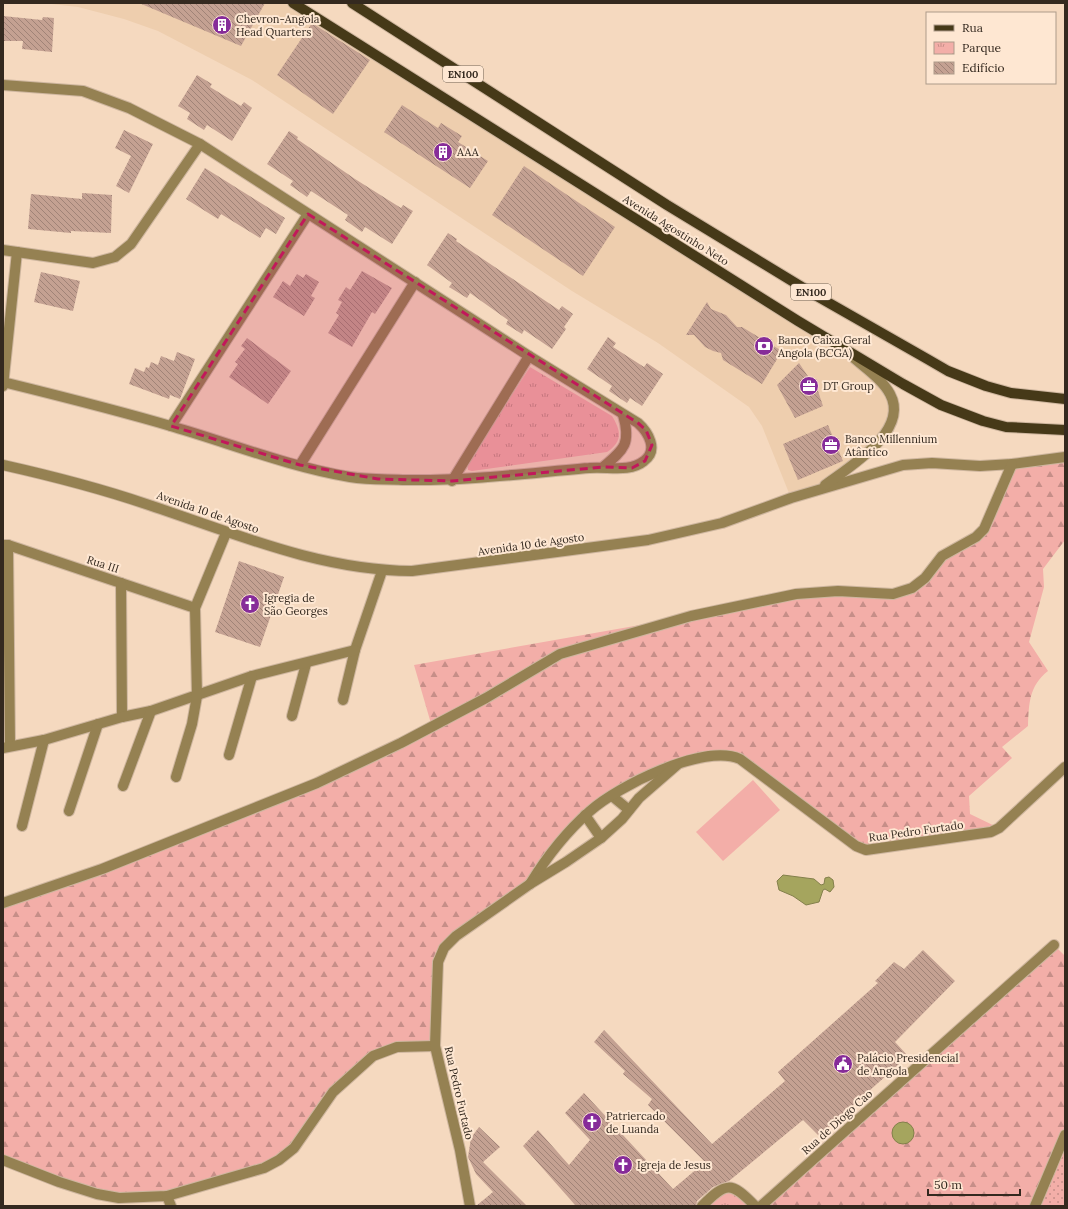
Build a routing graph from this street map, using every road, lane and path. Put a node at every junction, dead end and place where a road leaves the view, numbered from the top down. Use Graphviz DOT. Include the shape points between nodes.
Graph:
graph roads {
  1 [pos="293,3"];
  2 [pos="352,3"];
  3 [pos="3,85"];
  4 [pos="200,144"];
  5 [pos="308,214"];
  6 [pos="3,250"];
  7 [pos="17,252"];
  8 [pos="415,282"];
  9 [pos="850,354"];
  10 [pos="529,356"];
  11 [pos="3,382"];
  12 [pos="3,386"];
  13 [pos="1065,399"];
  14 [pos="623,415"];
  15 [pos="171,426"];
  16 [pos="1065,430"];
  17 [pos="1065,458"];
  18 [pos="1012,464"];
  19 [pos="300,465"];
  20 [pos="3,466"];
  21 [pos="604,467"];
  22 [pos="452,481"];
  23 [pos="821,488"];
  24 [pos="226,533"];
  25 [pos="6,545"];
  26 [pos="382,571"];
  27 [pos="121,583"];
  28 [pos="195,608"];
  29 [pos="355,650"];
  30 [pos="306,664"];
  31 [pos="252,676"];
  32 [pos="197,696"];
  33 [pos="343,700"];
  34 [pos="151,711"];
  35 [pos="292,716"];
  36 [pos="122,717"];
  37 [pos="98,724"];
  38 [pos="44,740"];
  39 [pos="7,747"];
  40 [pos="229,755"];
  41 [pos="680,762"];
  42 [pos="1065,767"];
  43 [pos="176,777"];
  44 [pos="123,786"];
  45 [pos="612,796"];
  46 [pos="629,810"];
  47 [pos="69,811"];
  48 [pos="585,815"];
  49 [pos="22,826"];
  50 [pos="601,838"];
  51 [pos="530,884"];
  52 [pos="3,903"];
  53 [pos="1054,945"];
  54 [pos="435,1046"];
  55 [pos="1065,1135"];
  56 [pos="3,1160"];
  57 [pos="169,1201"];
  58 [pos="470,1206"];
  59 [pos="702,1206"];
  60 [pos="755,1206"];
  61 [pos="761,1206"];
  62 [pos="1035,1206"];
  1 -- 9 [label="main road, Avenida Agostinho Neto / EN100"];
  2 -- 13 [label="main road, Avenida Agostinho Neto / EN100" via="674,209 815,295 948,371 986,386 1011,392"];
  3 -- 4 [label="street" via="83,91 129,108"];
  4 -- 5 [label="street"];
  4 -- 7 [label="street" via="131,244 115,257 93,263"];
  5 -- 8 [label="street"];
  5 -- 15 [label="street"];
  6 -- 7 [label="street"];
  7 -- 11 [label="street"];
  8 -- 10 [label="street"];
  8 -- 19 [label="street"];
  9 -- 16 [label="main road, Avenida Agostinho Neto / EN100" via="958,412 1006,427"];
  9 -- 23 [label="street" via="879,380 890,395 893,409 891,425 877,444"];
  10 -- 14 [label="street"];
  10 -- 22 [label="street"];
  11 -- 12 [label="street"];
  11 -- 15 [label="street"];
  14 -- 21 [label="street" via="628,430 625,447"];
  14 -- 21 [label="street" via="638,422 646,430 652,445 651,454 645,461 632,468"];
  15 -- 19 [label="street"];
  17 -- 18 [label="street, Avenida 10 de Agosto"];
  18 -- 23 [label="street, Avenida 10 de Agosto" via="903,465"];
  18 -- 52 [label="street" via="984,528 976,537 942,556 925,578 912,588 897,593 879,594 838,591 796,594 691,616 560,654 413,737 316,783 102,869"];
  19 -- 22 [label="street" via="350,477"];
  20 -- 24 [label="street, Avenida 10 de Agosto" via="61,478 147,504"];
  21 -- 22 [label="street"];
  23 -- 26 [label="street, Avenida 10 de Agosto" via="722,522 648,540 441,569 412,572"];
  24 -- 26 [label="street, Avenida 10 de Agosto" via="301,555"];
  24 -- 28 [label="street"];
  25 -- 27 [label="street, Rua III"];
  25 -- 39 [label="street"];
  26 -- 29 [label="street"];
  27 -- 28 [label="street, Rua III"];
  27 -- 36 [label="street"];
  28 -- 32 [label="street"];
  29 -- 30 [label="street"];
  29 -- 33 [label="street"];
  30 -- 31 [label="street"];
  30 -- 35 [label="street"];
  31 -- 32 [label="street"];
  31 -- 40 [label="street"];
  32 -- 34 [label="street"];
  32 -- 43 [label="street" via="192,724"];
  34 -- 36 [label="street"];
  34 -- 44 [label="street"];
  36 -- 37 [label="street"];
  37 -- 38 [label="street"];
  37 -- 47 [label="street"];
  38 -- 39 [label="street"];
  38 -- 49 [label="street"];
  41 -- 42 [label="street, Rua Pedro Furtado" via="732,755 856,846 866,850 991,832 999,828"];
  41 -- 45 [label="street, Rua Pedro Furtado"];
  41 -- 46 [label="street, Rua Pedro Furtado"];
  45 -- 46 [label="street"];
  45 -- 48 [label="street, Rua Pedro Furtado"];
  46 -- 50 [label="street, Rua Pedro Furtado" via="622,820"];
  48 -- 50 [label="street"];
  48 -- 51 [label="street, Rua Pedro Furtado" via="552,852"];
  50 -- 51 [label="street, Rua Pedro Furtado"];
  51 -- 54 [label="street, Rua Pedro Furtado" via="456,936 444,948 438,962"];
  53 -- 61 [label="street, Rua de Diogo Cao"];
  54 -- 57 [label="street" via="397,1047 373,1056 333,1092 294,1148 279,1160 264,1168"];
  54 -- 58 [label="street, Rua Pedro Furtado" via="460,1150"];
  55 -- 62 [label="street"];
  56 -- 57 [label="street" via="97,1194"];
  59 -- 60 [label="street" via="719,1190 731,1188 741,1191"];
}
